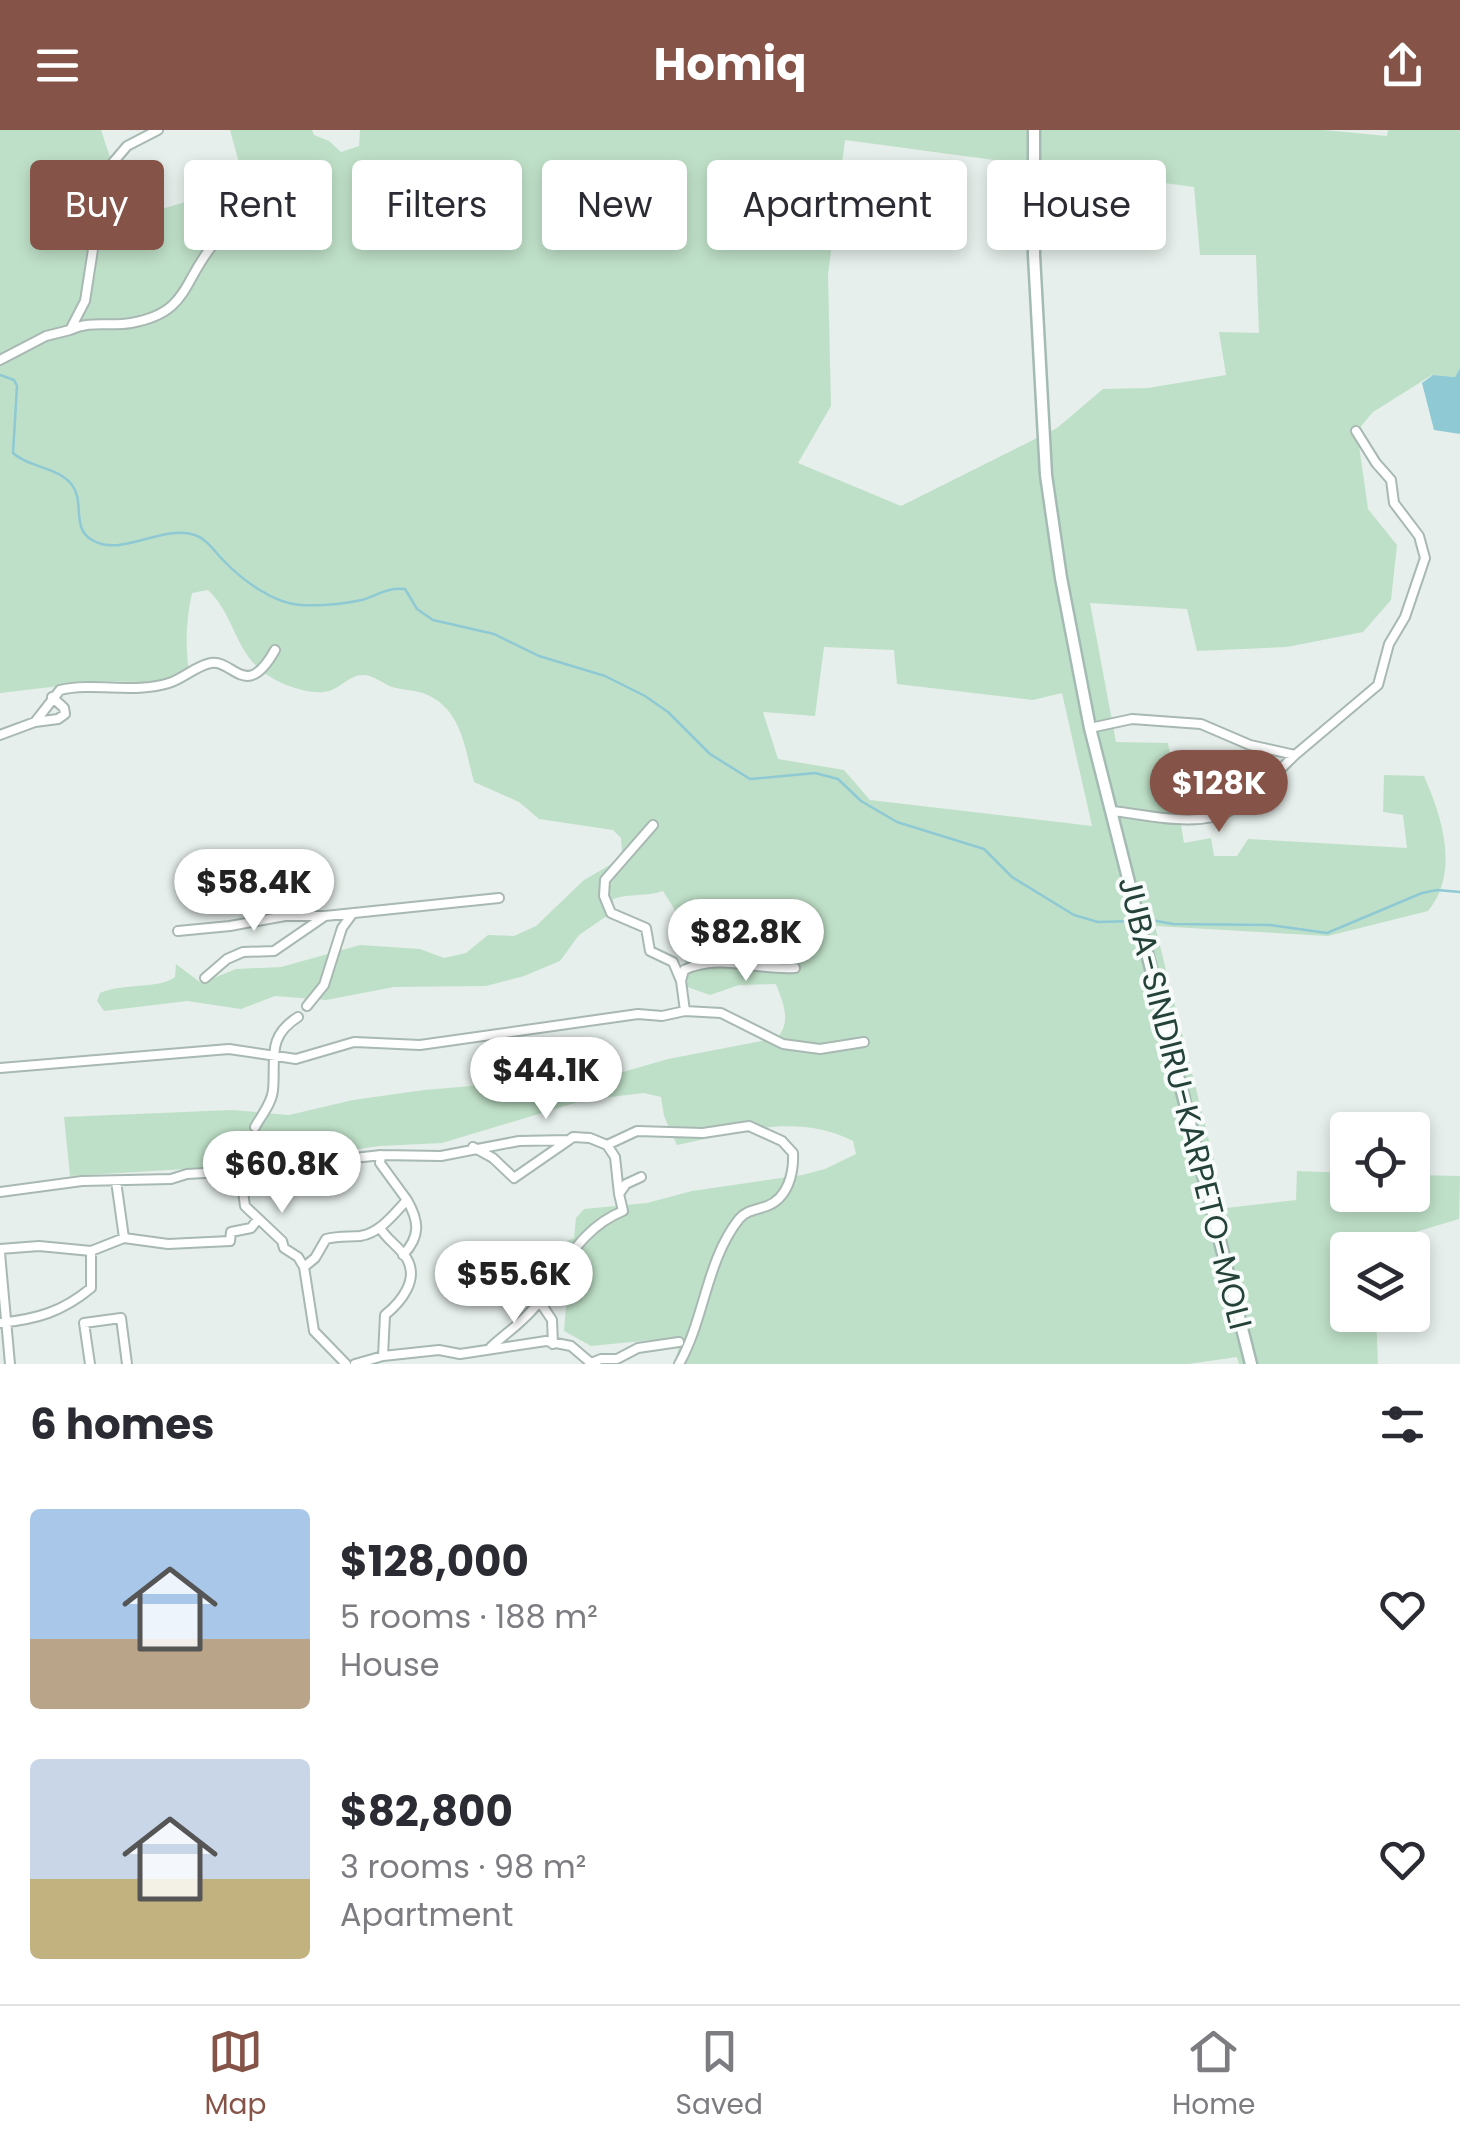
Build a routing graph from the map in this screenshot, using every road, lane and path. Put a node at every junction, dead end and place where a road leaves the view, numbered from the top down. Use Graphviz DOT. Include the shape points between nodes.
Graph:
graph roads {
  1 [pos="158,130"];
  2 [pos="1034,130"];
  3 [pos="211,250"];
  4 [pos="70,330"];
  5 [pos="0,360"];
  6 [pos="1356,431"];
  7 [pos="275,650"];
  8 [pos="52,697"];
  9 [pos="35,722"];
  10 [pos="1090,728"];
  11 [pos="0,734"];
  12 [pos="1295,754"];
  13 [pos="1110,810"];
  14 [pos="653,825"];
  15 [pos="499,898"];
  16 [pos="354,912"];
  17 [pos="325,916"];
  18 [pos="178,931"];
  19 [pos="795,968"];
  20 [pos="205,978"];
  21 [pos="680,981"];
  22 [pos="308,1006"];
  23 [pos="685,1011"];
  24 [pos="298,1017"];
  25 [pos="864,1042"];
  26 [pos="271,1054"];
  27 [pos="0,1068"];
  28 [pos="255,1127"];
  29 [pos="569,1140"];
  30 [pos="607,1145"];
  31 [pos="473,1147"];
  32 [pos="381,1155"];
  33 [pos="240,1172"];
  34 [pos="641,1177"];
  35 [pos="116,1181"];
  36 [pos="0,1192"];
  37 [pos="619,1194"];
  38 [pos="407,1200"];
  39 [pos="258,1219"];
  40 [pos="380,1228"];
  41 [pos="124,1238"];
  42 [pos="91,1251"];
  43 [pos="404,1255"];
  44 [pos="0,1256"];
  45 [pos="304,1267"];
  46 [pos="540,1302"];
  47 [pos="2,1323"];
  48 [pos="679,1342"];
  49 [pos="554,1344"];
  50 [pos="491,1347"];
  51 [pos="383,1356"];
  52 [pos="460,1359"];
  53 [pos="10,1364"];
  54 [pos="90,1364"];
  55 [pos="126,1364"];
  56 [pos="346,1364"];
  57 [pos="354,1364"];
  58 [pos="591,1364"];
  59 [pos="679,1364"];
  60 [pos="1250,1364"];
  1 -- 4 [label="street" via="127,146 106,172 84,301"];
  2 -- 10 [label="main road, JUBA-SINDIRU-KARPETO-MOLI" via="1047,494"];
  3 -- 4 [label="street" via="168,311"];
  4 -- 5 [label="street"];
  6 -- 12 [label="street" via="1390,480 1394,503 1419,536 1425,558 1378,684"];
  7 -- 8 [label="street" via="251,674 236,675 210,662 166,684 66,689"];
  8 -- 9 [label="street"];
  8 -- 9 [label="street" via="65,714"];
  9 -- 11 [label="street"];
  10 -- 12 [label="street" via="1132,720 1200,724"];
  10 -- 13 [label="main road, JUBA-SINDIRU-KARPETO-MOLI"];
  12 -- 13 [label="street" via="1213,818"];
  13 -- 60 [label="main road, JUBA-SINDIRU-KARPETO-MOLI"];
  14 -- 21 [label="street" via="605,880 604,896 611,912 646,928 650,951 673,962"];
  15 -- 16 [label="street"];
  16 -- 17 [label="street"];
  16 -- 22 [label="street" via="342,928 324,985"];
  17 -- 18 [label="street"];
  17 -- 20 [label="street" via="274,951 243,952"];
  19 -- 21 [label="street" via="721,960 684,970"];
  21 -- 23 [label="street"];
  23 -- 25 [label="street" via="721,1014 783,1044 820,1049"];
  23 -- 26 [label="street" via="420,1044 354,1042 296,1059"];
  24 -- 26 [label="street" via="285,1025"];
  26 -- 27 [label="street" via="228,1050"];
  26 -- 28 [label="street" via="273,1091"];
  29 -- 30 [label="street"];
  29 -- 31 [label="street"];
  29 -- 31 [label="street" via="514,1178"];
  30 -- 37 [label="street" via="616,1157"];
  30 -- 59 [label="street" via="637,1131 750,1126 782,1140 793,1153 782,1196 743,1214 723,1244"];
  31 -- 32 [label="street" via="442,1156"];
  32 -- 33 [label="street"];
  32 -- 38 [label="street"];
  33 -- 35 [label="street"];
  33 -- 39 [label="street" via="245,1206"];
  34 -- 37 [label="street"];
  35 -- 36 [label="street"];
  35 -- 41 [label="street"];
  37 -- 46 [label="street" via="623,1211 570,1250"];
  38 -- 40 [label="street"];
  38 -- 43 [label="street" via="417,1218 416,1237"];
  39 -- 41 [label="street" via="251,1228 231,1232 230,1241"];
  39 -- 45 [label="street"];
  40 -- 43 [label="street"];
  40 -- 45 [label="street" via="326,1239"];
  41 -- 42 [label="street"];
  42 -- 44 [label="street" via="39,1246"];
  42 -- 47 [label="street" via="91,1288 63,1310"];
  43 -- 51 [label="street" via="408,1288 385,1315"];
  44 -- 47 [label="street"];
  45 -- 56 [label="street" via="314,1331"];
  46 -- 49 [label="street" via="552,1320"];
  46 -- 50 [label="street"];
  47 -- 53 [label="street"];
  48 -- 58 [label="street"];
  49 -- 50 [label="street"];
  49 -- 58 [label="street" via="571,1346"];
  50 -- 52 [label="street"];
  51 -- 52 [label="street" via="439,1350"];
  51 -- 57 [label="street"];
  54 -- 55 [label="street" via="84,1322 121,1318"];
}
